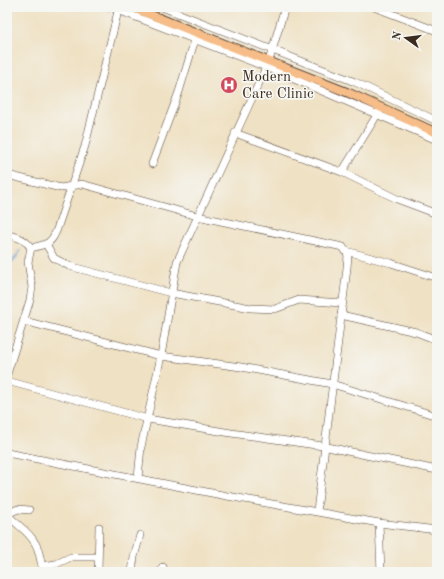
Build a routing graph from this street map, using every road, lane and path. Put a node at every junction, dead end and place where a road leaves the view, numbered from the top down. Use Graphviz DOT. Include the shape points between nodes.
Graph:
graph roads {
  1 [pos="110,7"];
  2 [pos="131,7"];
  3 [pos="164,7"];
  4 [pos="285,7"];
  5 [pos="374,7"];
  6 [pos="118,9"];
  7 [pos="384,9"];
  8 [pos="160,19"];
  9 [pos="437,31"];
  10 [pos="196,36"];
  11 [pos="273,50"];
  12 [pos="268,64"];
  13 [pos="355,82"];
  14 [pos="349,93"];
  15 [pos="382,107"];
  16 [pos="377,114"];
  17 [pos="437,121"];
  18 [pos="235,133"];
  19 [pos="437,133"];
  20 [pos="437,140"];
  21 [pos="152,164"];
  22 [pos="342,172"];
  23 [pos="7,175"];
  24 [pos="72,185"];
  25 [pos="437,214"];
  26 [pos="197,216"];
  27 [pos="7,235"];
  28 [pos="46,244"];
  29 [pos="31,248"];
  30 [pos="346,251"];
  31 [pos="437,278"];
  32 [pos="171,293"];
  33 [pos="342,303"];
  34 [pos="341,315"];
  35 [pos="24,321"];
  36 [pos="437,340"];
  37 [pos="161,356"];
  38 [pos="7,374"];
  39 [pos="7,381"];
  40 [pos="332,384"];
  41 [pos="437,416"];
  42 [pos="148,419"];
  43 [pos="323,446"];
  44 [pos="7,453"];
  45 [pos="437,470"];
  46 [pos="138,478"];
  47 [pos="29,510"];
  48 [pos="317,511"];
  49 [pos="7,514"];
  50 [pos="379,523"];
  51 [pos="99,526"];
  52 [pos="437,530"];
  53 [pos="140,535"];
  54 [pos="97,556"];
  55 [pos="44,569"];
  56 [pos="98,572"];
  57 [pos="132,572"];
  58 [pos="381,572"];
  1 -- 6 [label="street"];
  2 -- 8 [label="main road"];
  3 -- 8 [label="street"];
  3 -- 11 [label="street"];
  4 -- 11 [label="street"];
  5 -- 7 [label="street"];
  6 -- 10 [label="street"];
  6 -- 24 [label="street" via="89,131"];
  7 -- 9 [label="street"];
  8 -- 10 [label="main road"];
  10 -- 12 [label="main road"];
  10 -- 21 [label="street" via="179,92"];
  11 -- 12 [label="street"];
  11 -- 13 [label="street"];
  12 -- 14 [label="main road"];
  12 -- 16 [label="street"];
  12 -- 18 [label="street"];
  13 -- 14 [label="street"];
  13 -- 17 [label="street"];
  14 -- 15 [label="main road"];
  15 -- 16 [label="street"];
  15 -- 19 [label="main road"];
  16 -- 20 [label="street"];
  16 -- 22 [label="street"];
  18 -- 22 [label="street"];
  18 -- 26 [label="street"];
  22 -- 25 [label="street" via="397,199"];
  23 -- 24 [label="street" via="61,188"];
  24 -- 26 [label="street" via="82,184"];
  24 -- 28 [label="street" via="53,239"];
  26 -- 30 [label="street" via="335,244"];
  26 -- 32 [label="street" via="177,262"];
  27 -- 29 [label="street" via="14,236"];
  28 -- 29 [label="street"];
  28 -- 32 [label="street" via="54,258 70,266"];
  29 -- 35 [label="street" via="28,265 32,287"];
  30 -- 31 [label="street"];
  30 -- 33 [label="street" via="348,255"];
  32 -- 33 [label="street" via="265,309 275,309 299,300"];
  32 -- 37 [label="street"];
  33 -- 34 [label="street"];
  34 -- 36 [label="street" via="416,332"];
  34 -- 40 [label="street"];
  35 -- 37 [label="street"];
  35 -- 38 [label="street"];
  37 -- 40 [label="street"];
  37 -- 42 [label="street"];
  39 -- 42 [label="street"];
  40 -- 41 [label="street"];
  40 -- 43 [label="street"];
  42 -- 43 [label="street" via="231,434"];
  42 -- 46 [label="street" via="141,447"];
  43 -- 45 [label="street"];
  43 -- 48 [label="street"];
  44 -- 46 [label="street"];
  46 -- 48 [label="street"];
  47 -- 49 [label="street" via="18,509"];
  48 -- 50 [label="street"];
  49 -- 55 [label="street" via="36,543"];
  50 -- 52 [label="street"];
  50 -- 58 [label="street"];
  51 -- 54 [label="street"];
  53 -- 57 [label="street"];
  54 -- 55 [label="street" via="71,557"];
  54 -- 56 [label="street"];
}
